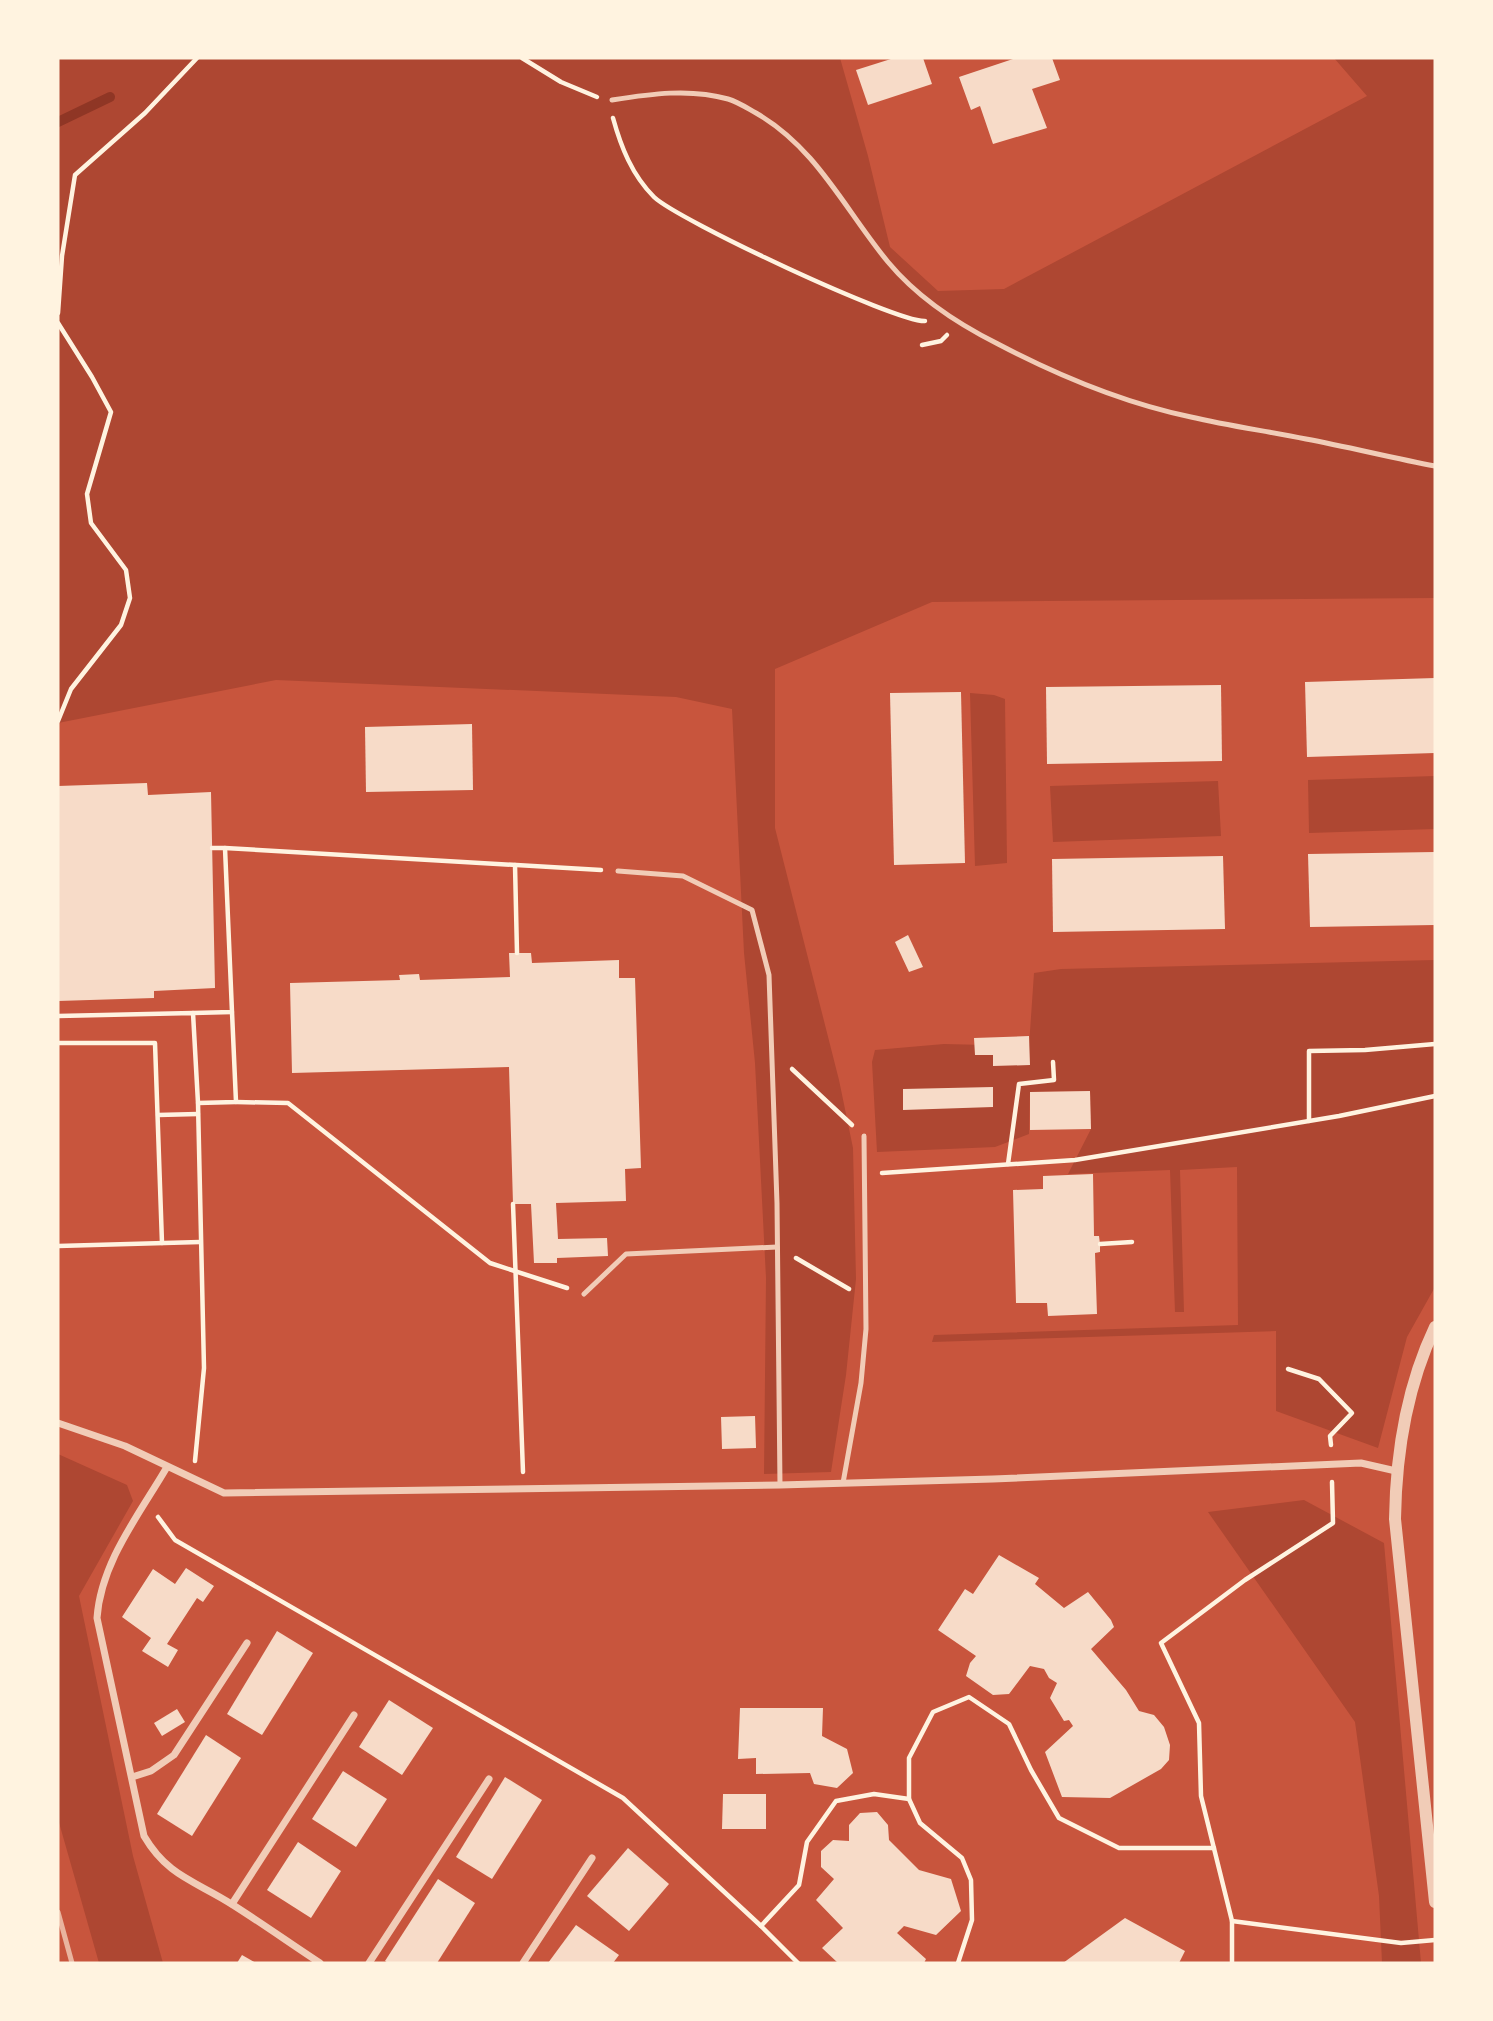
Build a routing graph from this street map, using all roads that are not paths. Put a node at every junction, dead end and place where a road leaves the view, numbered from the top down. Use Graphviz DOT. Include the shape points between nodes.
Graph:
graph roads {
  1 [pos="612,100"];
  2 [pos="1435,466"];
  3 [pos="618,871"];
  4 [pos="864,1136"];
  5 [pos="777,1247"];
  6 [pos="584,1294"];
  7 [pos="1435,1327"];
  8 [pos="58,1423"];
  9 [pos="167,1467"];
  10 [pos="1396,1471"];
  11 [pos="843,1483"];
  12 [pos="780,1485"];
  13 [pos="247,1643"];
  14 [pos="354,1715"];
  15 [pos="132,1777"];
  16 [pos="489,1779"];
  17 [pos="592,1858"];
  18 [pos="1435,1902"];
  19 [pos="232,1904"];
  20 [pos="320,1963"];
  21 [pos="369,1963"];
  22 [pos="523,1963"];
  1 -- 2 [label="lane" via="696,93 728,99 763,117 790,135 821,168 888,263 914,289 950,317 1046,368 1108,393 1189,417"];
  3 -- 5 [label="lane" via="683,876 752,910 769,975"];
  4 -- 11 [label="lane" via="866,1329"];
  5 -- 6 [label="lane" via="626,1254"];
  5 -- 12 [label="lane"];
  7 -- 10 [label="street" via="1408,1401"];
  8 -- 9 [label="street" via="125,1446"];
  9 -- 12 [label="street" via="224,1493"];
  9 -- 15 [label="street" via="116,1554 98,1596 97,1618"];
  10 -- 11 [label="street" via="1362,1463"];
  10 -- 18 [label="street" via="1397,1547"];
  11 -- 12 [label="street"];
  13 -- 15 [label="street" via="174,1755 151,1771"];
  14 -- 19 [label="street"];
  15 -- 19 [label="street" via="144,1836 155,1855 170,1869"];
  16 -- 21 [label="street"];
  17 -- 22 [label="street"];
  19 -- 20 [label="street"];
}
